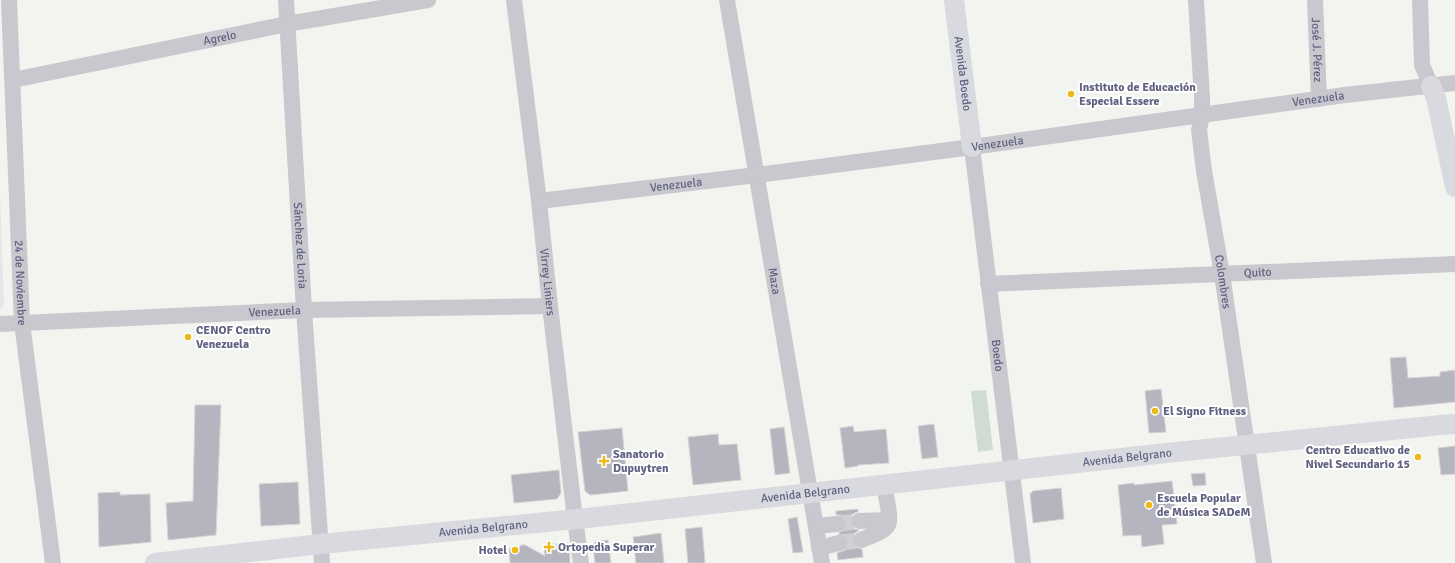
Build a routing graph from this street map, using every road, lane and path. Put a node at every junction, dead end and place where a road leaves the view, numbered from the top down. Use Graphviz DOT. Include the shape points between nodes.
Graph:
graph roads {
  1 [pos="9,0"];
  2 [pos="286,0"];
  3 [pos="428,0"];
  4 [pos="514,0"];
  5 [pos="727,0"];
  6 [pos="954,0"];
  7 [pos="1196,0"];
  8 [pos="1315,0"];
  9 [pos="1420,0"];
  10 [pos="287,24"];
  11 [pos="13,80"];
  12 [pos="1455,82"];
  13 [pos="1431,86"];
  14 [pos="1319,100"];
  15 [pos="1202,115"];
  16 [pos="972,147"];
  17 [pos="757,175"];
  18 [pos="1455,187"];
  19 [pos="539,201"];
  20 [pos="1455,264"];
  21 [pos="1222,274"];
  22 [pos="988,284"];
  23 [pos="550,306"];
  24 [pos="304,310"];
  25 [pos="22,323"];
  26 [pos="0,324"];
  27 [pos="1450,424"];
  28 [pos="1247,445"];
  29 [pos="1011,471"];
  30 [pos="884,485"];
  31 [pos="811,493"];
  32 [pos="575,519"];
  33 [pos="889,520"];
  34 [pos="859,521"];
  35 [pos="837,524"];
  36 [pos="816,526"];
  37 [pos="861,540"];
  38 [pos="839,543"];
  39 [pos="322,554"];
  40 [pos="821,555"];
  41 [pos="54,563"];
  42 [pos="155,563"];
  43 [pos="581,563"];
  44 [pos="1023,563"];
  45 [pos="1264,563"];
  1 -- 11 [label="street, 24 de Noviembre"];
  2 -- 10 [label="street, Sánchez de Loria"];
  3 -- 10 [label="street, Agrelo"];
  4 -- 19 [label="street, Virrey Liniers"];
  5 -- 17 [label="street, Maza"];
  6 -- 16 [label="main road, Avenida Boedo"];
  7 -- 15 [label="street, Colombres"];
  8 -- 14 [label="street, José J. Pérez"];
  9 -- 13 [label="street" via="1422,65"];
  10 -- 11 [label="street, Agrelo"];
  10 -- 24 [label="street, Sánchez de Loria"];
  11 -- 25 [label="street, 24 de Noviembre"];
  12 -- 13 [label="street, Venezuela"];
  13 -- 14 [label="street, Venezuela"];
  13 -- 18 [label="main road" via="1436,98"];
  14 -- 15 [label="street, Venezuela"];
  15 -- 16 [label="street, Venezuela"];
  15 -- 21 [label="street, Colombres" via="1199,130 1204,171"];
  16 -- 17 [label="street, Venezuela"];
  16 -- 22 [label="street, Boedo"];
  17 -- 19 [label="street, Venezuela"];
  17 -- 31 [label="street, Maza"];
  19 -- 23 [label="street, Virrey Liniers"];
  20 -- 21 [label="street, Quito"];
  21 -- 22 [label="street, Quito"];
  21 -- 28 [label="street, Colombres"];
  22 -- 29 [label="street, Boedo"];
  23 -- 24 [label="street, Venezuela"];
  23 -- 32 [label="street, Virrey Liniers"];
  24 -- 25 [label="street, Venezuela"];
  24 -- 39 [label="street, Sánchez de Loria"];
  25 -- 26 [label="street, Venezuela"];
  25 -- 41 [label="street, 24 de Noviembre"];
  27 -- 28 [label="main road, Avenida Belgrano"];
  28 -- 29 [label="main road, Avenida Belgrano"];
  28 -- 45 [label="street, Colombres"];
  29 -- 30 [label="main road, Avenida Belgrano"];
  29 -- 44 [label="street, Boedo"];
  30 -- 31 [label="main road, Avenida Belgrano"];
  30 -- 33 [label="street"];
  31 -- 32 [label="main road, Avenida Belgrano"];
  31 -- 36 [label="street, Maza"];
  32 -- 39 [label="main road, Avenida Belgrano"];
  32 -- 43 [label="street, Virrey Liniers"];
  33 -- 34 [label="street"];
  33 -- 37 [label="street" via="888,526"];
  35 -- 36 [label="street"];
  36 -- 40 [label="street, Maza"];
  38 -- 40 [label="street"];
  39 -- 42 [label="main road, Avenida Belgrano"];
}
